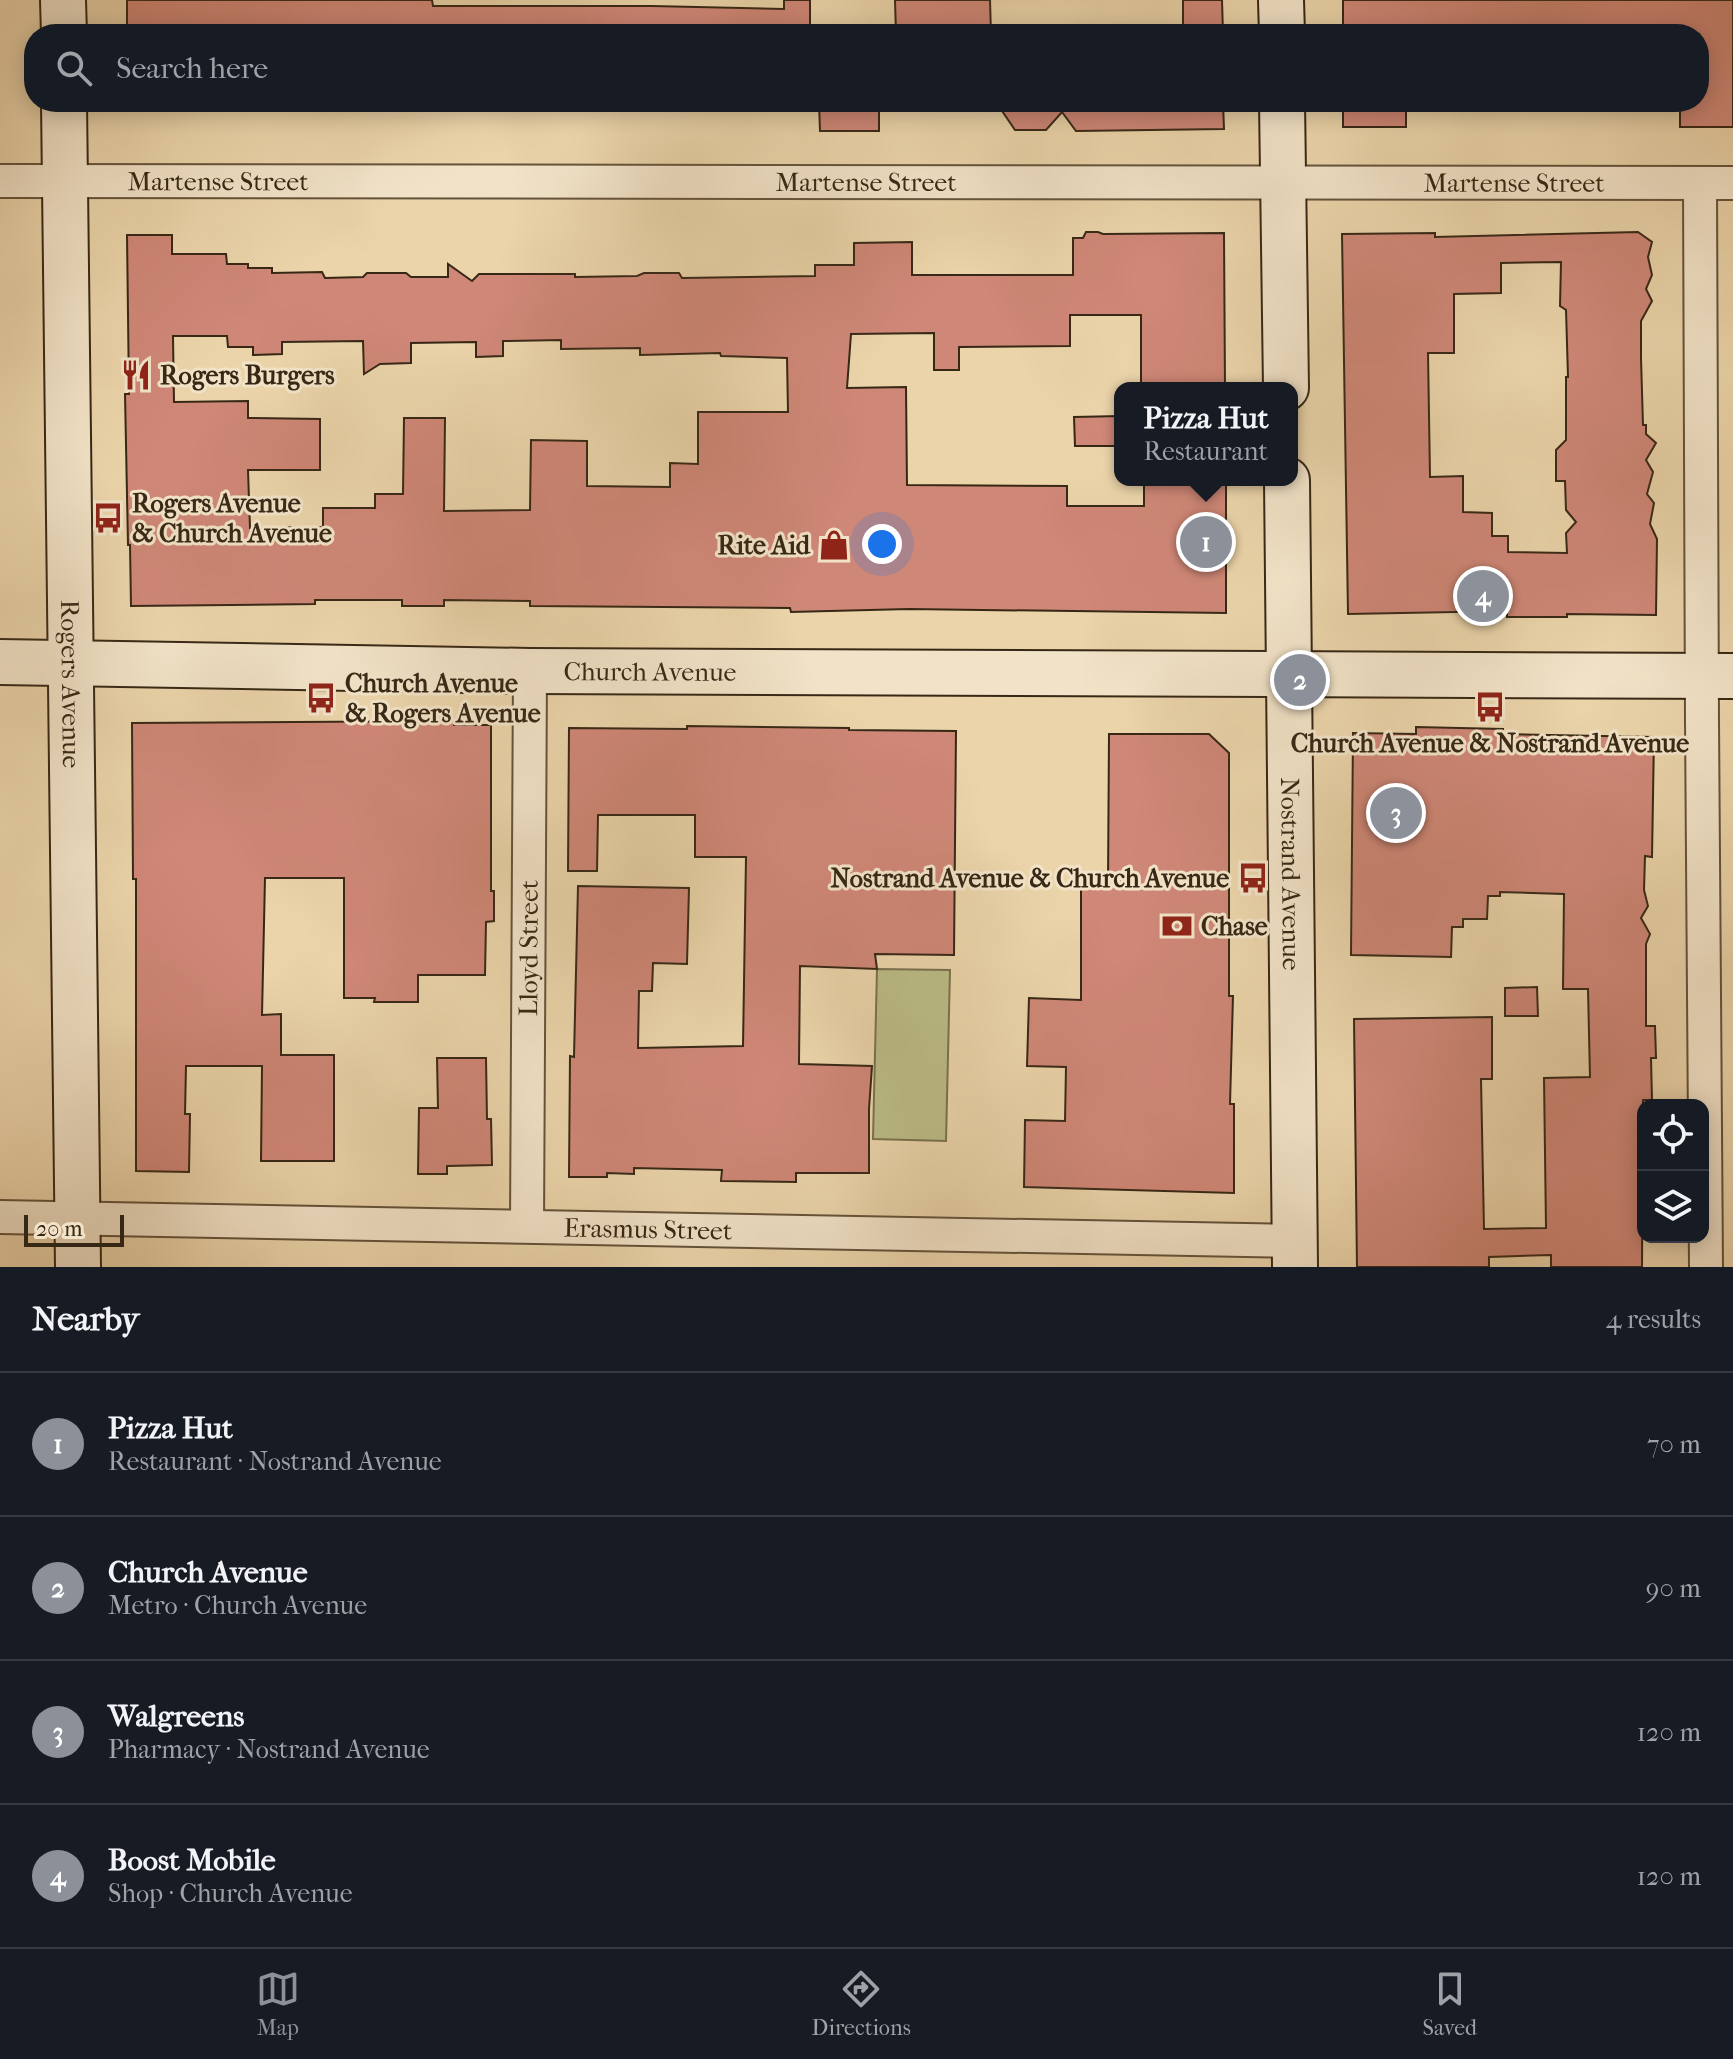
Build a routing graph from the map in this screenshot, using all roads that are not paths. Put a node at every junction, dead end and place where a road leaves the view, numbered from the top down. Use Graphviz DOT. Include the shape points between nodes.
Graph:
graph roads {
  1 [pos="63,0"];
  2 [pos="1281,0"];
  3 [pos="64,24"];
  4 [pos="1282,24"];
  5 [pos="64,112"];
  6 [pos="1282,112"];
  7 [pos="65,180"];
  8 [pos="0,181"];
  9 [pos="1283,182"];
  10 [pos="1700,183"];
  11 [pos="1733,183"];
  12 [pos="1286,382"];
  13 [pos="1287,486"];
  14 [pos="0,662"];
  15 [pos="72,664"];
  16 [pos="530,671"];
  17 [pos="1289,673"];
  18 [pos="1717,676"];
  19 [pos="0,1217"];
  20 [pos="78,1217"];
  21 [pos="527,1226"];
  22 [pos="1294,1254"];
  23 [pos="78,1267"];
  24 [pos="1706,1267"];
  1 -- 3 [label="main road"];
  2 -- 4 [label="main road"];
  5 -- 7 [label="main road, Rogers Avenue"];
  6 -- 9 [label="main road"];
  7 -- 8 [label="street, Martense Street"];
  7 -- 9 [label="street, Martense Street"];
  7 -- 15 [label="main road, Rogers Avenue"];
  9 -- 10 [label="street, Martense Street"];
  9 -- 12 [label="main road"];
  10 -- 11 [label="street, Martense Street"];
  10 -- 18 [label="street"];
  13 -- 17 [label="main road, Nostrand Avenue"];
  14 -- 15 [label="main road, Church Avenue"];
  15 -- 16 [label="main road, Church Avenue"];
  15 -- 20 [label="main road, Rogers Avenue"];
  16 -- 17 [label="main road, Church Avenue"];
  16 -- 21 [label="street, Lloyd Street"];
  17 -- 18 [label="main road, Church Avenue"];
  17 -- 22 [label="main road, Nostrand Avenue"];
  18 -- 24 [label="street"];
  19 -- 20 [label="street, Erasmus Street"];
  20 -- 21 [label="street, Erasmus Street"];
  20 -- 23 [label="main road, Rogers Avenue"];
  21 -- 22 [label="street, Erasmus Street"];
}
